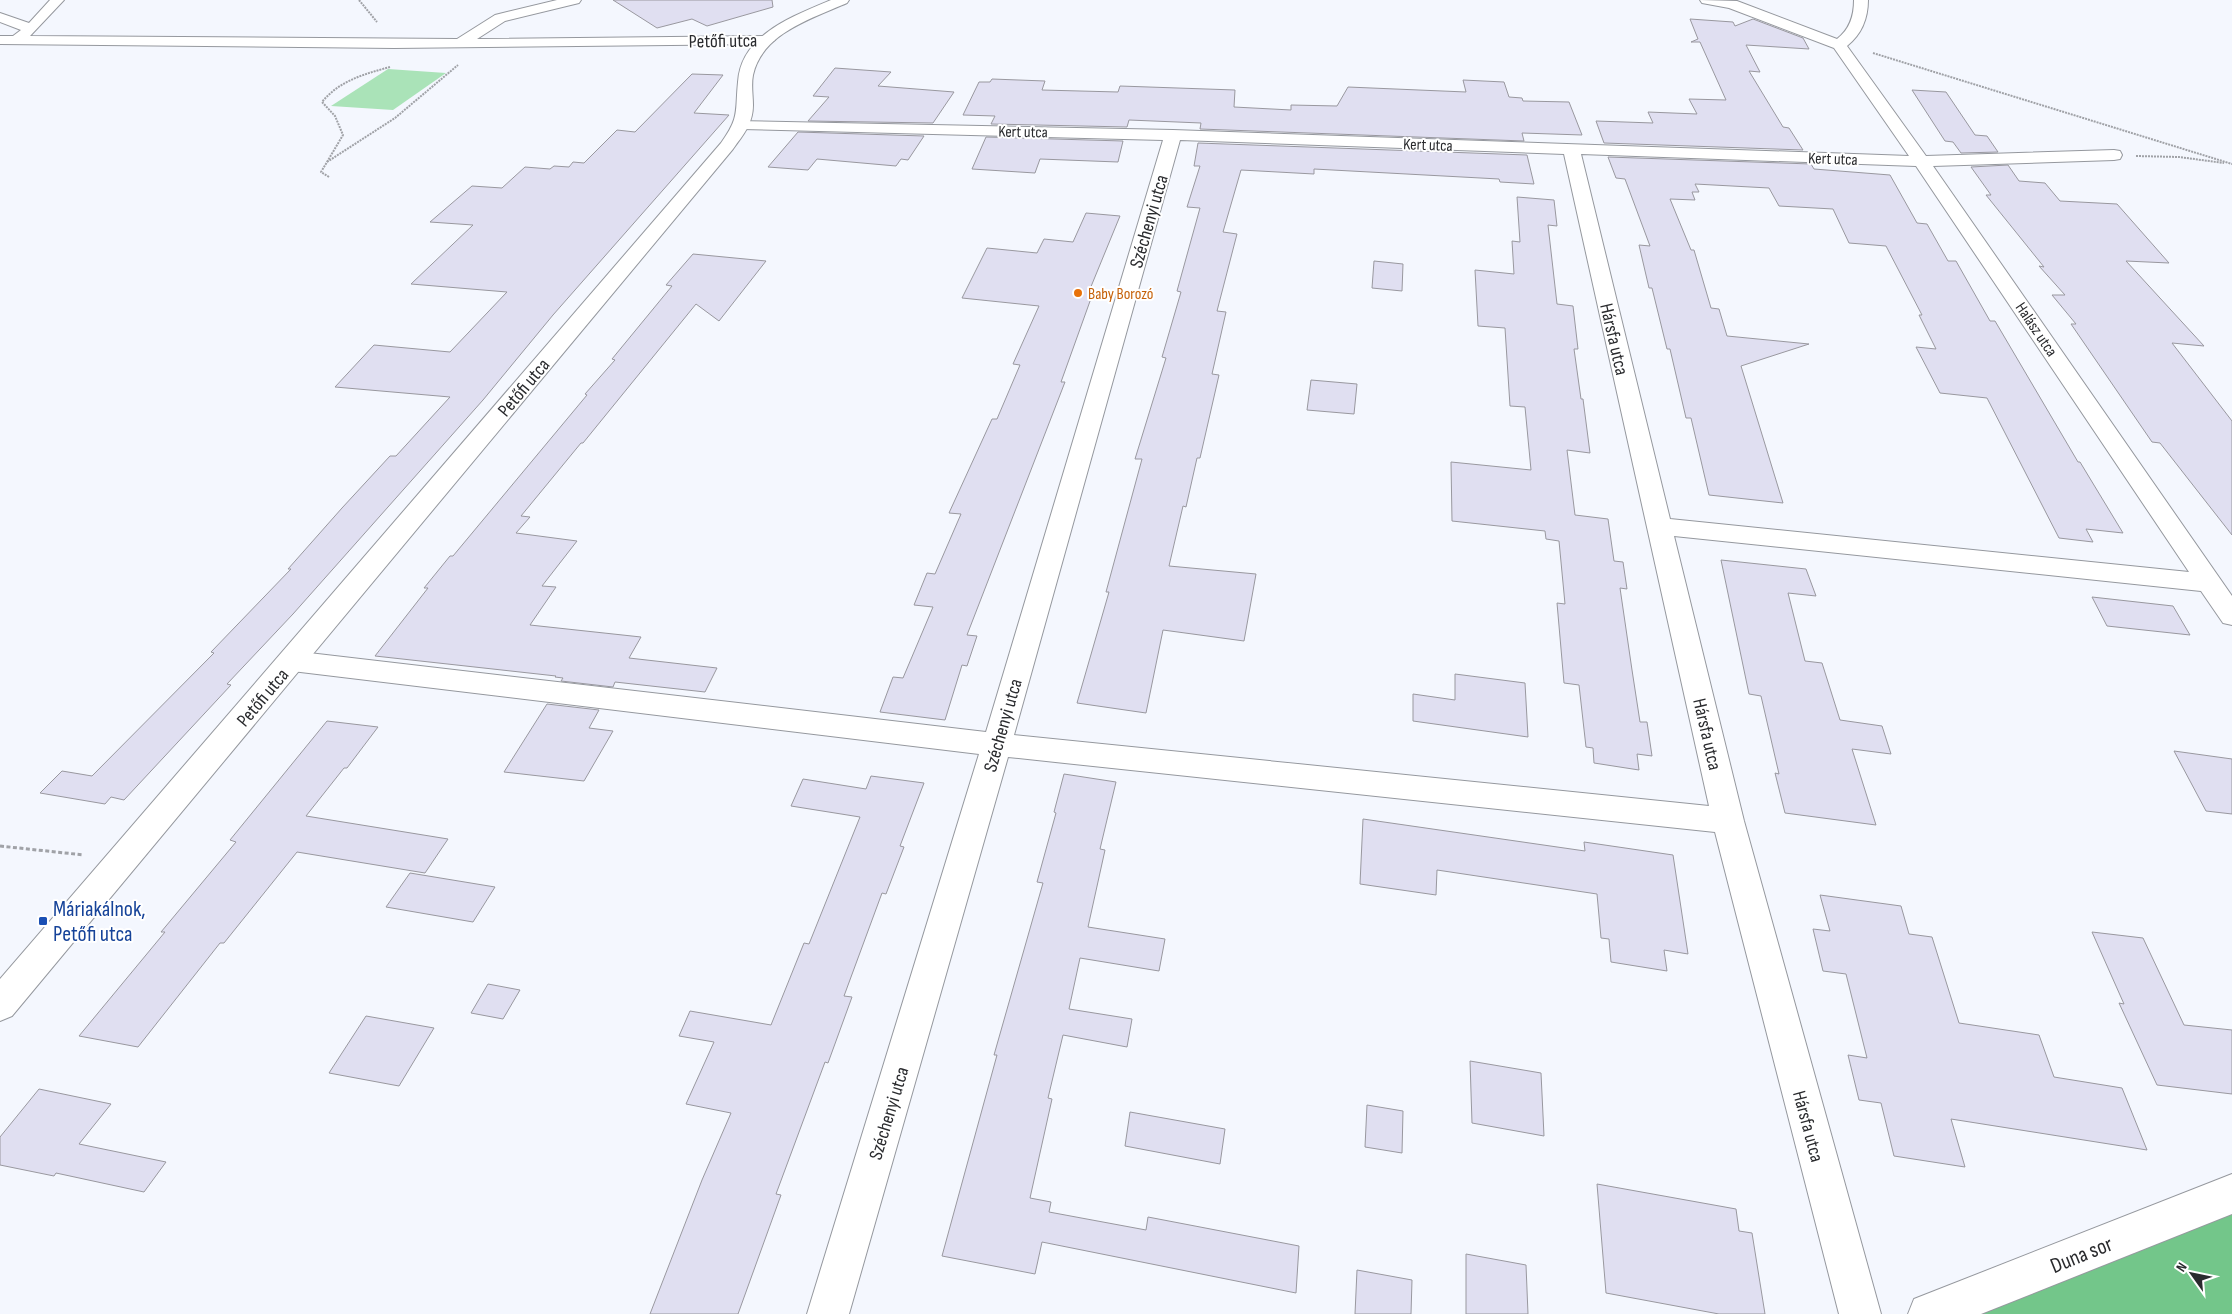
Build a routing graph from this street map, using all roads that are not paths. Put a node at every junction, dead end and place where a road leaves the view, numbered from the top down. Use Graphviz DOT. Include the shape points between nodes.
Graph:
graph roads {
  1 [pos="57,0"];
  2 [pos="574,0"];
  3 [pos="842,0"];
  4 [pos="1707,0"];
  5 [pos="1758,0"];
  6 [pos="1861,0"];
  7 [pos="1732,4"];
  8 [pos="0,17"];
  9 [pos="31,29"];
  10 [pos="0,40"];
  11 [pos="16,40"];
  12 [pos="720,40"];
  13 [pos="768,40"];
  14 [pos="667,41"];
  15 [pos="461,43"];
  16 [pos="1839,45"];
  17 [pos="700,55"];
  18 [pos="660,56"];
  19 [pos="742,124"];
  20 [pos="1173,135"];
  21 [pos="1571,149"];
  22 [pos="2114,155"];
  23 [pos="1921,160"];
  24 [pos="1659,526"];
  25 [pos="2210,583"];
  26 [pos="2232,616"];
  27 [pos="292,662"];
  28 [pos="997,745"];
  29 [pos="1728,821"];
  30 [pos="0,1004"];
  31 [pos="2232,1194"];
  32 [pos="828,1314"];
  33 [pos="1860,1314"];
  34 [pos="1929,1314"];
  1 -- 9 [label="street"];
  2 -- 15 [label="street" via="500,18"];
  3 -- 13 [label="street" via="779,30"];
  4 -- 7 [label="street"];
  5 -- 7 [label="street"];
  6 -- 16 [label="street" via="1862,13 1850,38"];
  7 -- 16 [label="street"];
  8 -- 9 [label="street"];
  9 -- 11 [label="street"];
  10 -- 11 [label="street, Petőfi utca"];
  11 -- 15 [label="street, Petőfi utca"];
  12 -- 13 [label="street, Petőfi utca"];
  12 -- 14 [label="street, Petőfi utca"];
  12 -- 17 [label="street"];
  13 -- 19 [label="street, Petőfi utca" via="757,48 746,74"];
  14 -- 15 [label="street, Petőfi utca"];
  14 -- 18 [label="street" via="657,50"];
  16 -- 23 [label="street, Halász utca"];
  19 -- 20 [label="street, Kert utca"];
  19 -- 27 [label="street, Petőfi utca" via="727,146"];
  20 -- 21 [label="street, Kert utca"];
  20 -- 28 [label="street, Széchenyi utca"];
  21 -- 23 [label="street, Kert utca"];
  21 -- 24 [label="street, Hársfa utca"];
  22 -- 23 [label="street, Kert utca"];
  23 -- 25 [label="street, Halász utca"];
  24 -- 25 [label="street"];
  24 -- 29 [label="street, Hársfa utca"];
  25 -- 26 [label="street, Halász utca"];
  27 -- 28 [label="street"];
  27 -- 30 [label="street, Petőfi utca"];
  28 -- 29 [label="street"];
  28 -- 32 [label="street, Széchenyi utca"];
  29 -- 33 [label="street, Hársfa utca"];
  31 -- 34 [label="street, Duna sor"];
}
